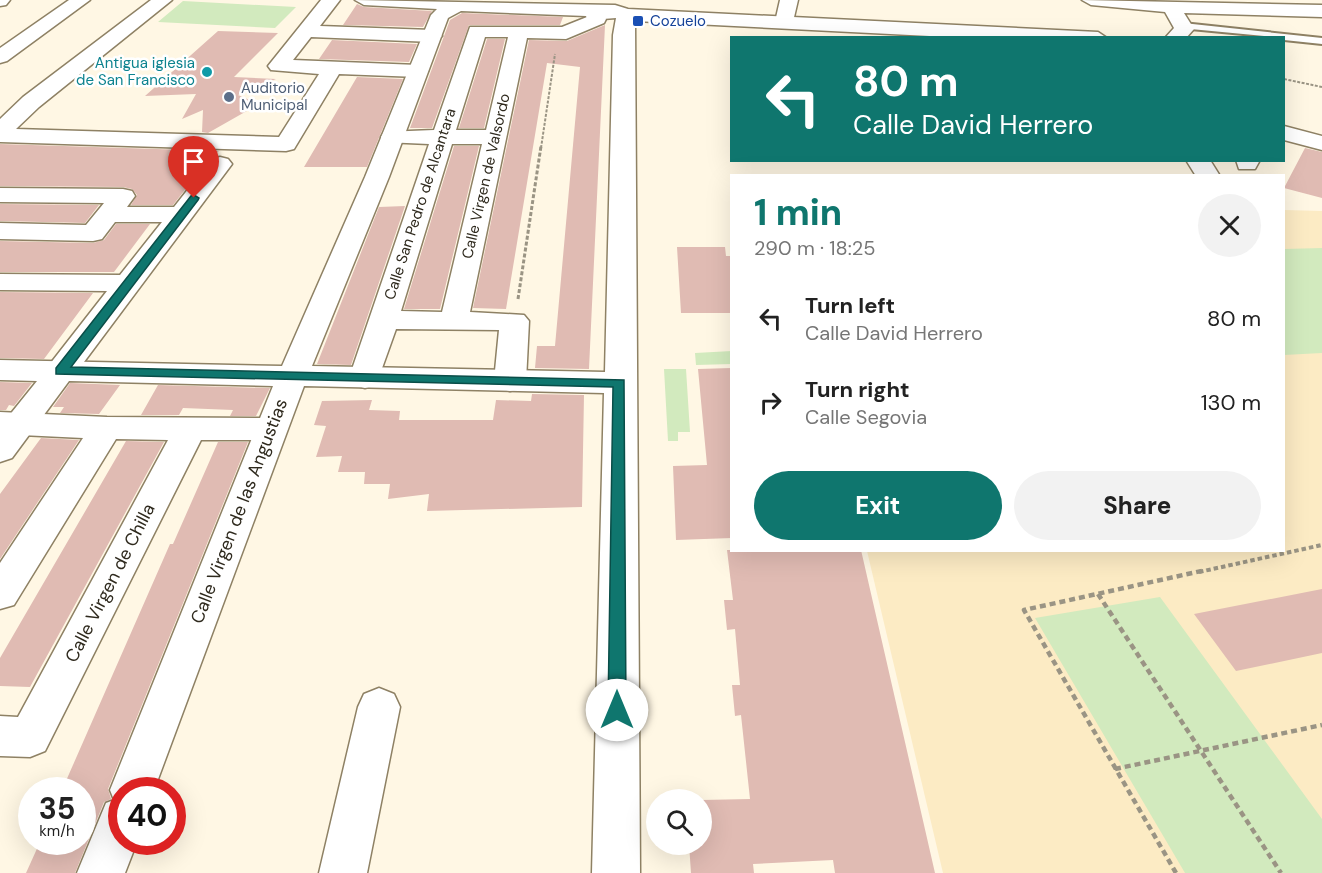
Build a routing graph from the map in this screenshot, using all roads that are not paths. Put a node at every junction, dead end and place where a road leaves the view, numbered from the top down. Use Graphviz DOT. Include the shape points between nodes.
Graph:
graph roads {
  1 [pos="81,0"];
  2 [pos="163,0"];
  3 [pos="331,0"];
  4 [pos="364,0"];
  5 [pos="789,0"];
  6 [pos="1092,0"];
  7 [pos="459,2"];
  8 [pos="1172,7"];
  9 [pos="1322,11"];
  10 [pos="614,17"];
  11 [pos="785,22"];
  12 [pos="306,31"];
  13 [pos="519,32"];
  14 [pos="1179,32"];
  15 [pos="432,36"];
  16 [pos="1059,36"];
  17 [pos="1250,36"];
  18 [pos="1285,38"];
  19 [pos="1322,40"];
  20 [pos="0,57"];
  21 [pos="333,67"];
  22 [pos="418,70"];
  23 [pos="0,99"];
  24 [pos="31,102"];
  25 [pos="0,131"];
  26 [pos="1285,133"];
  27 [pos="0,135"];
  28 [pos="494,136"];
  29 [pos="392,137"];
  30 [pos="442,137"];
  31 [pos="1322,143"];
  32 [pos="229,152"];
  33 [pos="0,195"];
  34 [pos="108,214"];
  35 [pos="181,215"];
  36 [pos="0,231"];
  37 [pos="0,282"];
  38 [pos="129,283"];
  39 [pos="382,320"];
  40 [pos="454,320"];
  41 [pos="0,370"];
  42 [pos="61,371"];
  43 [pos="292,376"];
  44 [pos="365,378"];
  45 [pos="510,381"];
  46 [pos="620,383"];
  47 [pos="10,424"];
  48 [pos="107,428"];
  49 [pos="190,429"];
  50 [pos="270,429"];
  51 [pos="0,450"];
  52 [pos="0,594"];
  53 [pos="379,707"];
  54 [pos="15,737"];
  55 [pos="137,777"];
  56 [pos="108,855"];
  57 [pos="101,873"];
  58 [pos="343,873"];
  59 [pos="616,873"];
  1 -- 20 [label="street"];
  2 -- 24 [label="street"];
  3 -- 12 [label="street"];
  4 -- 7 [label="street"];
  5 -- 11 [label="street"];
  6 -- 8 [label="street"];
  7 -- 10 [label="street"];
  7 -- 15 [label="street, Calle Virgen de las Angustias" via="440,15"];
  8 -- 9 [label="street"];
  8 -- 14 [label="street"];
  10 -- 11 [label="street"];
  10 -- 13 [label="street" via="577,26 566,33"];
  10 -- 46 [label="street"];
  11 -- 16 [label="street"];
  12 -- 15 [label="street"];
  12 -- 21 [label="street" via="278,66"];
  13 -- 28 [label="street, Calle Virgen de Valsordo"];
  13 -- 30 [label="street, Calle San Pedro de Alcantara" via="477,31"];
  14 -- 17 [label="lane"];
  15 -- 22 [label="street, Calle Virgen de las Angustias"];
  18 -- 19 [label="lane"];
  21 -- 22 [label="street"];
  21 -- 32 [label="street" via="286,144"];
  22 -- 29 [label="street, Calle Virgen de las Angustias"];
  23 -- 24 [label="street"];
  24 -- 25 [label="street"];
  26 -- 31 [label="street"];
  27 -- 32 [label="street"];
  28 -- 30 [label="street"];
  28 -- 40 [label="street, Calle Virgen de Valsordo"];
  29 -- 30 [label="street"];
  29 -- 43 [label="street, Calle Virgen de las Angustias"];
  30 -- 39 [label="street, Calle San Pedro de Alcantara"];
  32 -- 35 [label="street"];
  33 -- 34 [label="street" via="123,196"];
  34 -- 35 [label="street"];
  34 -- 36 [label="street" via="93,233"];
  35 -- 38 [label="street"];
  37 -- 38 [label="street"];
  38 -- 42 [label="street"];
  39 -- 40 [label="street"];
  39 -- 44 [label="street, Calle San Pedro de Alcantara"];
  40 -- 45 [label="street" via="514,321"];
  41 -- 42 [label="street"];
  42 -- 43 [label="street"];
  42 -- 47 [label="street"];
  43 -- 44 [label="street"];
  43 -- 50 [label="street, Calle Virgen de las Angustias"];
  44 -- 45 [label="street"];
  45 -- 46 [label="street"];
  46 -- 59 [label="street"];
  47 -- 48 [label="street"];
  47 -- 51 [label="street"];
  48 -- 49 [label="street"];
  48 -- 52 [label="street"];
  49 -- 50 [label="street"];
  49 -- 54 [label="street, Calle Virgen de Chilla"];
  50 -- 55 [label="street, Calle Virgen de las Angustias"];
  53 -- 58 [label="street"];
  56 -- 57 [label="street"];
}
